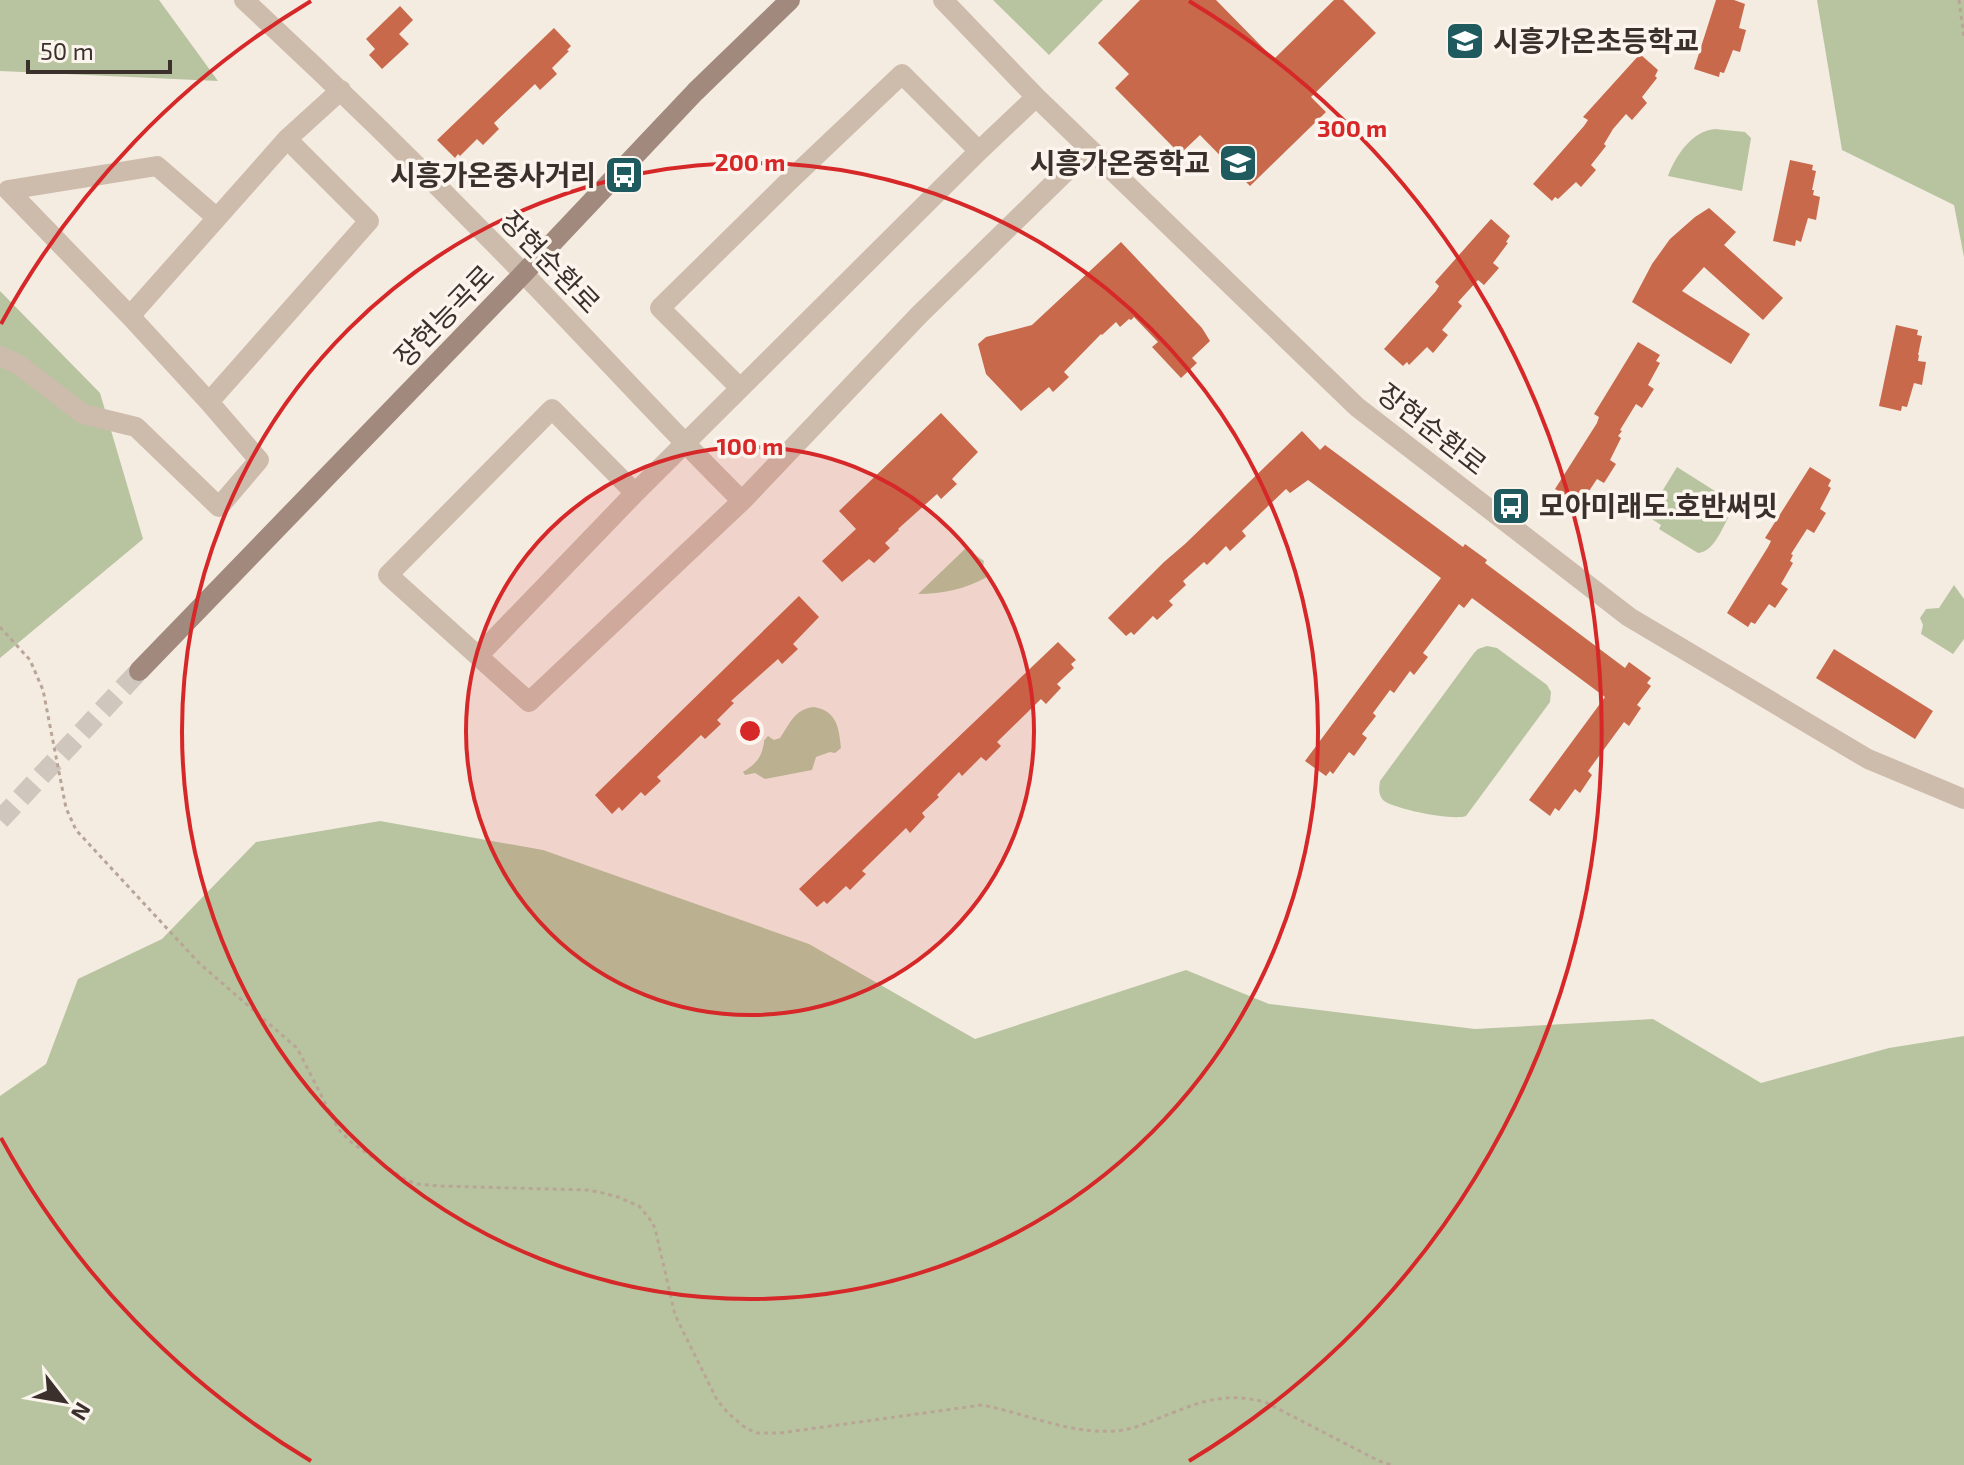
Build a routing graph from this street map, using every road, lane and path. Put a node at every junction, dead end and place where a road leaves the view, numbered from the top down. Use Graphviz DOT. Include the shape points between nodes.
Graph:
graph roads {
  1 [pos="244,0"];
  2 [pos="790,0"];
  3 [pos="943,0"];
  4 [pos="1959,0"];
  5 [pos="1964,37"];
  6 [pos="341,90"];
  7 [pos="1036,97"];
  8 [pos="287,139"];
  9 [pos="1089,149"];
  10 [pos="979,151"];
  11 [pos="217,218"];
  12 [pos="524,273"];
  13 [pos="130,316"];
  14 [pos="0,356"];
  15 [pos="740,388"];
  16 [pos="209,402"];
  17 [pos="685,445"];
  18 [pos="635,493"];
  19 [pos="742,501"];
  20 [pos="0,627"];
  21 [pos="478,656"];
  22 [pos="139,671"];
  23 [pos="1964,799"];
  24 [pos="1392,1465"];
  1 -- 6 [label="street, 장현순환로"];
  2 -- 12 [label="main road, 장현능곡로"];
  3 -- 7 [label="street, 장현순환로"];
  4 -- 5 [label="path"];
  6 -- 8 [label="street"];
  6 -- 12 [label="street, 장현순환로"];
  7 -- 9 [label="street, 장현순환로"];
  7 -- 10 [label="street"];
  8 -- 11 [label="street"];
  8 -- 16 [label="street" via="369,221"];
  9 -- 19 [label="street" via="919,315"];
  9 -- 23 [label="street, 장현순환로" via="1357,407 1629,617 1868,759"];
  10 -- 15 [label="street"];
  10 -- 15 [label="street" via="902,74 660,308"];
  11 -- 13 [label="street"];
  11 -- 13 [label="street" via="157,166 8,190"];
  12 -- 17 [label="street, 장현순환로"];
  12 -- 22 [label="main road, 장현능곡로"];
  13 -- 16 [label="street"];
  14 -- 16 [label="street" via="83,414 136,427 219,507 259,460"];
  15 -- 17 [label="street"];
  17 -- 18 [label="street"];
  17 -- 19 [label="street, 장현순환로"];
  18 -- 21 [label="street"];
  18 -- 21 [label="street" via="552,409 388,575"];
  19 -- 21 [label="street" via="529,702"];
  20 -- 24 [label="path" via="30,660 43,690 63,796 76,830 199,963 297,1048 339,1130 396,1174 418,1184 587,1190 639,1206 655,1228 683,1334 717,1400 743,1426 756,1433 780,1433 982,1405 1062,1427 1118,1431 1209,1399 1254,1399"];
}
